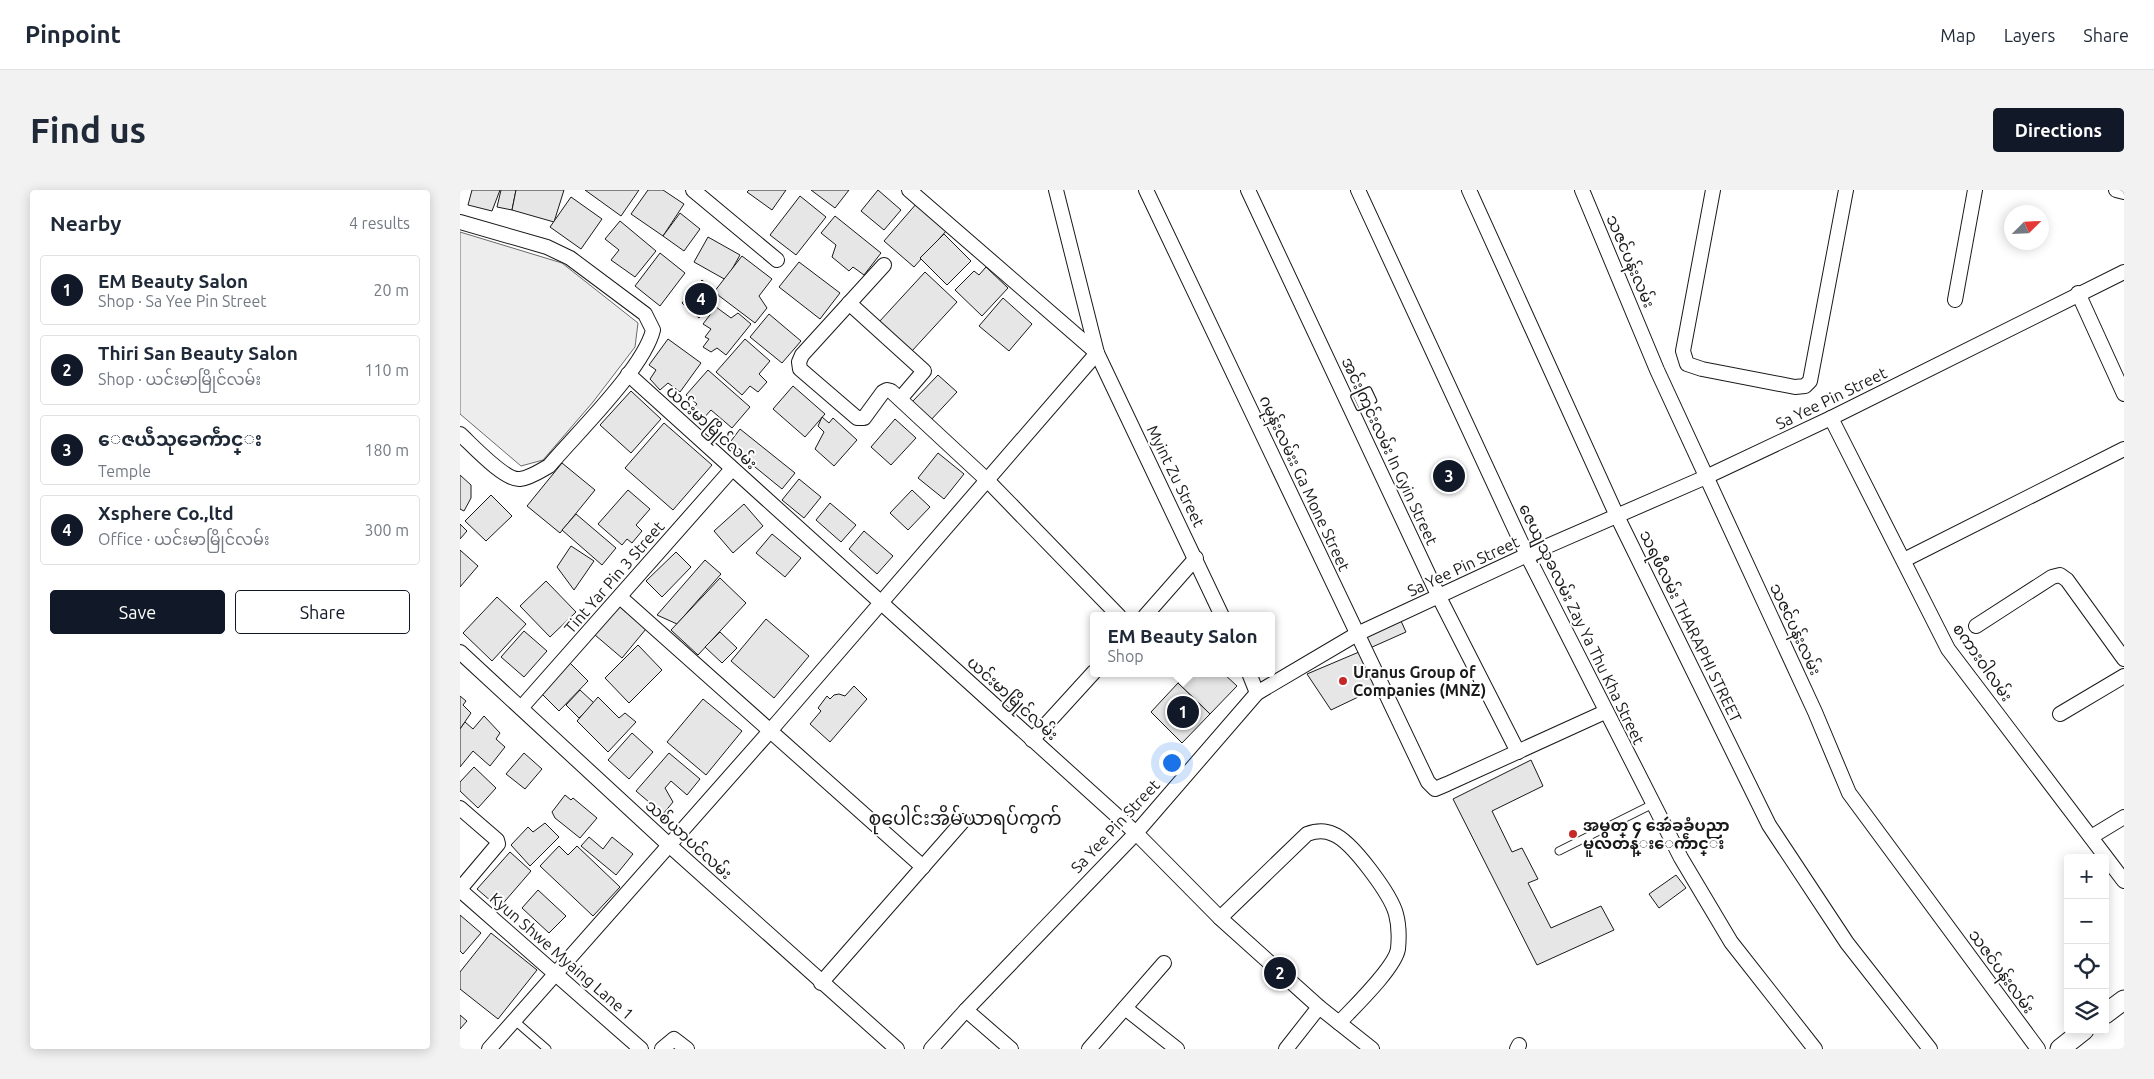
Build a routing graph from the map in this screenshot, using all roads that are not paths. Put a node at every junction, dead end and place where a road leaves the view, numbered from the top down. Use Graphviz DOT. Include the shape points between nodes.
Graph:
graph roads {
  1 [pos="693,190"];
  2 [pos="909,190"];
  3 [pos="1056,190"];
  4 [pos="1146,190"];
  5 [pos="1248,190"];
  6 [pos="1358,190"];
  7 [pos="1469,190"];
  8 [pos="1582,190"];
  9 [pos="1713,190"];
  10 [pos="1846,190"];
  11 [pos="1974,190"];
  12 [pos="2116,190"];
  13 [pos="2124,192"];
  14 [pos="460,222"];
  15 [pos="777,260"];
  16 [pos="884,265"];
  17 [pos="2124,272"];
  18 [pos="2078,293"];
  19 [pos="1955,300"];
  20 [pos="849,304"];
  21 [pos="1097,353"];
  22 [pos="628,374"];
  23 [pos="2124,394"];
  24 [pos="900,399"];
  25 [pos="1831,418"];
  26 [pos="460,434"];
  27 [pos="2124,449"];
  28 [pos="732,469"];
  29 [pos="1706,477"];
  30 [pos="988,481"];
  31 [pos="1617,516"];
  32 [pos="1527,555"];
  33 [pos="1196,558"];
  34 [pos="1904,560"];
  35 [pos="620,597"];
  36 [pos="1439,597"];
  37 [pos="882,603"];
  38 [pos="1115,612"];
  39 [pos="1149,612"];
  40 [pos="1220,612"];
  41 [pos="1976,626"];
  42 [pos="1357,634"];
  43 [pos="460,652"];
  44 [pos="2124,659"];
  45 [pos="1090,676"];
  46 [pos="2124,676"];
  47 [pos="1250,677"];
  48 [pos="1257,693"];
  49 [pos="521,708"];
  50 [pos="1605,712"];
  51 [pos="2060,714"];
  52 [pos="770,731"];
  53 [pos="1032,740"];
  54 [pos="1518,752"];
  55 [pos="1653,804"];
  56 [pos="460,808"];
  57 [pos="2124,817"];
  58 [pos="963,821"];
  59 [pos="1136,833"];
  60 [pos="2091,837"];
  61 [pos="669,845"];
  62 [pos="1559,851"];
  63 [pos="923,867"];
  64 [pos="2124,881"];
  65 [pos="460,890"];
  66 [pos="1220,918"];
  67 [pos="1164,963"];
  68 [pos="555,972"];
  69 [pos="821,983"];
  70 [pos="2124,1000"];
  71 [pos="1319,1007"];
  72 [pos="1125,1008"];
  73 [pos="966,1010"];
  74 [pos="2109,1011"];
  75 [pos="514,1020"];
  76 [pos="1338,1024"];
  77 [pos="2079,1034"];
  78 [pos="489,1049"];
  79 [pos="547,1049"];
  80 [pos="641,1049"];
  81 [pos="662,1049"];
  82 [pos="687,1049"];
  83 [pos="897,1049"];
  84 [pos="931,1049"];
  85 [pos="1011,1049"];
  86 [pos="1089,1049"];
  87 [pos="1177,1049"];
  88 [pos="1286,1049"];
  89 [pos="1372,1049"];
  90 [pos="1815,1049"];
  91 [pos="1930,1049"];
  92 [pos="2038,1049"];
  93 [pos="2060,1049"];
  1 -- 15 [label="street"];
  2 -- 21 [label="street"];
  3 -- 21 [label="street"];
  4 -- 42 [label="street, ဂမုန်းလမ်းး Ga Mone Street"];
  5 -- 36 [label="street, အင်းကြင်းလမ်း In Gyin Street"];
  6 -- 32 [label="street, ဇေယျသုခလမ်း Zay Ya Thu Kha Street"];
  7 -- 31 [label="street, သရဖီလမ်း THARAPHI STREET"];
  8 -- 29 [label="street, သဇင်ပန်းလမ်း" via="1657,370"];
  9 -- 10 [label="street" via="1683,351 1687,364 1795,387 1805,386 1810,381"];
  11 -- 19 [label="street"];
  12 -- 13 [label="street"];
  14 -- 22 [label="street" via="558,252 645,314 653,330 651,338"];
  16 -- 20 [label="street"];
  17 -- 18 [label="street, Sa Yee Pin Street"];
  18 -- 23 [label="street"];
  18 -- 25 [label="street, Sa Yee Pin Street"];
  20 -- 24 [label="street" via="924,371"];
  20 -- 24 [label="street" via="802,355 800,369 857,418 864,418 887,390"];
  21 -- 30 [label="street"];
  21 -- 33 [label="street, Myint Zu Street"];
  22 -- 26 [label="street" via="549,466 520,480 504,474"];
  22 -- 28 [label="street, ယင်းမာမြိုင်လမ်း"];
  24 -- 30 [label="street"];
  25 -- 29 [label="street, Sa Yee Pin Street"];
  25 -- 34 [label="street, စကားဝါလမ်း"];
  27 -- 34 [label="street"];
  28 -- 35 [label="street, Tint Yar Pin 3 Street"];
  28 -- 37 [label="street, ယင်းမာမြိုင်လမ်း"];
  29 -- 31 [label="street, Sa Yee Pin Street"];
  29 -- 92 [label="street, သဇင်ပန်းလမ်း" via="1816,712 1849,793"];
  30 -- 37 [label="street"];
  30 -- 38 [label="street"];
  31 -- 32 [label="street, Sa Yee Pin Street"];
  31 -- 91 [label="street, သရဖီလမ်း THARAPHI STREET" via="1769,825 1848,943"];
  32 -- 36 [label="street, Sa Yee Pin Street"];
  32 -- 50 [label="street, ဇေယျသုခလမ်း Zay Ya Thu Kha Street"];
  33 -- 39 [label="street"];
  33 -- 40 [label="street, Myint Zu Street"];
  34 -- 60 [label="street, စကားဝါလမ်း" via="1948,649"];
  35 -- 49 [label="street, Tint Yar Pin 3 Street"];
  35 -- 52 [label="street"];
  36 -- 42 [label="street, Sa Yee Pin Street"];
  36 -- 54 [label="street, အင်းကြင်းလမ်း In Gyin Street"];
  37 -- 52 [label="street"];
  37 -- 53 [label="street, ယင်းမာမြိုင်လမ်း"];
  41 -- 44 [label="street" via="2060,575 2067,580"];
  42 -- 48 [label="street, Sa Yee Pin Street"];
  42 -- 54 [label="street, ဂမုန်းလမ်းး Ga Mone Street" via="1428,782 1435,789"];
  43 -- 49 [label="street, သစ်ယာပင်လမ်း"];
  45 -- 53 [label="street"];
  46 -- 51 [label="street"];
  47 -- 48 [label="street"];
  48 -- 59 [label="street, Sa Yee Pin Street"];
  49 -- 61 [label="street, သစ်ယာပင်လမ်း"];
  50 -- 54 [label="street"];
  50 -- 55 [label="street, ဇေယျသုခလမ်း Zay Ya Thu Kha Street"];
  52 -- 61 [label="street"];
  52 -- 63 [label="street"];
  53 -- 59 [label="street, ယင်းမာမြိုင်လမ်း"];
  55 -- 62 [label="lane"];
  55 -- 90 [label="street, ဇေယျသုခလမ်း Zay Ya Thu Kha Street" via="1731,942"];
  56 -- 65 [label="street, Kyun Shwe Myaing Lane 1" via="498,844"];
  57 -- 60 [label="street"];
  58 -- 63 [label="street"];
  59 -- 66 [label="street, ယင်းမာမြိုင်လမ်း"];
  59 -- 73 [label="street, Sa Yee Pin Street"];
  60 -- 64 [label="street, စကားဝါလမ်း"];
  61 -- 68 [label="street"];
  61 -- 69 [label="street, သစ်ယာပင်လမ်း"];
  63 -- 69 [label="street"];
  65 -- 68 [label="street, Kyun Shwe Myaing Lane 1"];
  66 -- 71 [label="street, ယင်းမာမြိုင်လမ်း"];
  66 -- 76 [label="street" via="1307,834 1314,831 1333,834 1349,845 1378,881 1396,914 1398,951 1392,964"];
  67 -- 72 [label="street"];
  68 -- 75 [label="street"];
  68 -- 80 [label="street, Kyun Shwe Myaing Lane 1"];
  69 -- 83 [label="street, သစ်ယာပင်လမ်း"];
  70 -- 74 [label="street"];
  71 -- 76 [label="street, ယင်းမာမြိုင်လမ်း"];
  71 -- 88 [label="street"];
  72 -- 86 [label="street"];
  72 -- 87 [label="street"];
  73 -- 84 [label="street, Sa Yee Pin Street"];
  73 -- 85 [label="street"];
  75 -- 78 [label="street"];
  75 -- 79 [label="lane"];
  76 -- 89 [label="street, ယင်းမာမြိုင်လမ်း"];
  77 -- 93 [label="street"];
  81 -- 82 [label="street" via="674,1039"];
}
